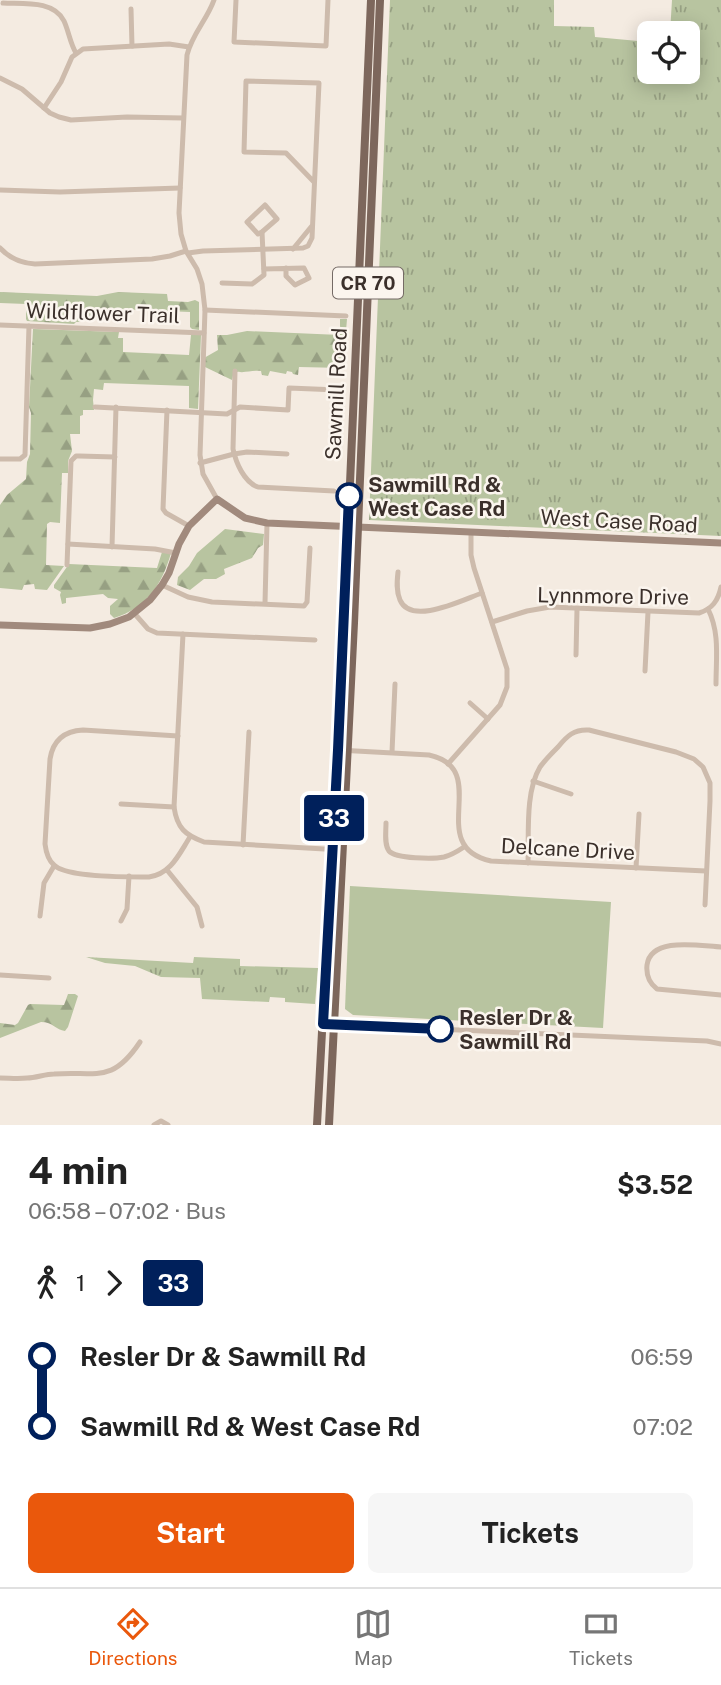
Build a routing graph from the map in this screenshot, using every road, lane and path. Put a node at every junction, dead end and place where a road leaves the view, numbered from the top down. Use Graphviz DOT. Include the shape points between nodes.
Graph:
graph roads {
  1 [pos="214,0"];
  2 [pos="236,0"];
  3 [pos="328,0"];
  4 [pos="370,0"];
  5 [pos="380,0"];
  6 [pos="3,3"];
  7 [pos="131,9"];
  8 [pos="132,46"];
  9 [pos="189,47"];
  10 [pos="76,53"];
  11 [pos="1,81"];
  12 [pos="44,107"];
  13 [pos="183,118"];
  14 [pos="314,182"];
  15 [pos="180,188"];
  16 [pos="0,190"];
  17 [pos="262,232"];
  18 [pos="264,249"];
  19 [pos="1,250"];
  20 [pos="187,252"];
  21 [pos="286,268"];
  22 [pos="264,269"];
  23 [pos="222,282"];
  24 [pos="205,310"];
  25 [pos="346,316"];
  26 [pos="0,325"];
  27 [pos="29,326"];
  28 [pos="204,333"];
  29 [pos="235,371"];
  30 [pos="338,390"];
  31 [pos="95,407"];
  32 [pos="116,407"];
  33 [pos="167,410"];
  34 [pos="234,410"];
  35 [pos="201,413"];
  36 [pos="234,454"];
  37 [pos="286,454"];
  38 [pos="115,457"];
  39 [pos="0,459"];
  40 [pos="201,463"];
  41 [pos="334,491"];
  42 [pos="217,499"];
  43 [pos="267,523"];
  44 [pos="189,526"];
  45 [pos="353,527"];
  46 [pos="471,532"];
  47 [pos="721,543"];
  48 [pos="68,544"];
  49 [pos="112,547"];
  50 [pos="310,548"];
  51 [pos="176,552"];
  52 [pos="67,565"];
  53 [pos="398,572"];
  54 [pos="162,585"];
  55 [pos="721,587"];
  56 [pos="482,593"];
  57 [pos="264,603"];
  58 [pos="577,609"];
  59 [pos="708,609"];
  60 [pos="648,612"];
  61 [pos="134,613"];
  62 [pos="492,622"];
  63 [pos="0,625"];
  64 [pos="183,634"];
  65 [pos="315,640"];
  66 [pos="576,655"];
  67 [pos="645,671"];
  68 [pos="395,684"];
  69 [pos="716,684"];
  70 [pos="470,703"];
  71 [pos="488,719"];
  72 [pos="249,732"];
  73 [pos="178,736"];
  74 [pos="343,750"];
  75 [pos="392,752"];
  76 [pos="448,764"];
  77 [pos="533,781"];
  78 [pos="571,794"];
  79 [pos="121,804"];
  80 [pos="174,807"];
  81 [pos="639,814"];
  82 [pos="386,823"];
  83 [pos="190,837"];
  84 [pos="243,845"];
  85 [pos="464,847"];
  86 [pos="337,850"];
  87 [pos="528,863"];
  88 [pos="54,866"];
  89 [pos="636,868"];
  90 [pos="167,870"];
  91 [pos="706,871"];
  92 [pos="129,876"];
  93 [pos="705,905"];
  94 [pos="40,916"];
  95 [pos="121,921"];
  96 [pos="202,926"];
  97 [pos="721,947"];
  98 [pos="0,975"];
  99 [pos="49,978"];
  100 [pos="721,995"];
  101 [pos="323,1024"];
  102 [pos="334,1024"];
  103 [pos="139,1042"];
  104 [pos="721,1044"];
  105 [pos="0,1078"];
  106 [pos="154,1125"];
  107 [pos="168,1125"];
  108 [pos="317,1125"];
  109 [pos="329,1125"];
  1 -- 9 [label="street"];
  2 -- 3 [label="street" via="234,42 326,46"];
  4 -- 45 [label="main road, Sawmill Road / CR 70"];
  5 -- 45 [label="main road, Sawmill Road / CR 70"];
  6 -- 10 [label="street" via="39,4 57,11"];
  7 -- 8 [label="street"];
  8 -- 9 [label="street"];
  8 -- 10 [label="street" via="86,48"];
  9 -- 13 [label="street"];
  10 -- 12 [label="street"];
  11 -- 12 [label="street" via="22,89"];
  12 -- 13 [label="street" via="71,120"];
  13 -- 15 [label="street"];
  14 -- 14 [label="street" via="286,153 244,152 246,81 319,83"];
  14 -- 18 [label="street" via="308,246"];
  15 -- 16 [label="street"];
  15 -- 20 [label="street" via="180,226"];
  17 -- 17 [label="street" via="258,234 247,222 265,205 277,219"];
  17 -- 18 [label="street"];
  18 -- 20 [label="street"];
  18 -- 22 [label="street"];
  19 -- 20 [label="street" via="18,261 35,264 152,259"];
  20 -- 24 [label="street" via="202,284"];
  21 -- 22 [label="street"];
  22 -- 23 [label="street" via="264,275 252,284"];
  24 -- 25 [label="street"];
  24 -- 28 [label="street"];
  26 -- 27 [label="street, Wildflower Trail"];
  27 -- 28 [label="street, Wildflower Trail"];
  27 -- 39 [label="street" via="25,454 20,459"];
  28 -- 35 [label="street"];
  29 -- 34 [label="street"];
  30 -- 34 [label="street" via="289,388 288,410"];
  31 -- 32 [label="street"];
  32 -- 33 [label="street"];
  32 -- 38 [label="street"];
  33 -- 35 [label="street"];
  33 -- 44 [label="street" via="163,509"];
  34 -- 35 [label="street"];
  34 -- 36 [label="street"];
  35 -- 40 [label="street"];
  36 -- 37 [label="street"];
  36 -- 40 [label="street"];
  36 -- 41 [label="street" via="254,486"];
  38 -- 48 [label="street" via="79,456 71,461"];
  38 -- 49 [label="street"];
  40 -- 42 [label="street"];
  42 -- 43 [label="main road, West Case Road" via="245,518"];
  42 -- 44 [label="main road"];
  43 -- 45 [label="main road, West Case Road"];
  43 -- 57 [label="street"];
  44 -- 51 [label="main road"];
  45 -- 46 [label="main road, West Case Road"];
  45 -- 74 [label="main road, Sawmill Road / CR 70"];
  46 -- 47 [label="main road, West Case Road"];
  46 -- 56 [label="street" via="471,555"];
  48 -- 49 [label="street"];
  48 -- 52 [label="street"];
  49 -- 51 [label="street"];
  50 -- 57 [label="street" via="306,606"];
  51 -- 54 [label="main road"];
  53 -- 56 [label="street" via="400,602 414,612"];
  54 -- 57 [label="street" via="199,600"];
  54 -- 61 [label="main road"];
  55 -- 59 [label="street, Lynnmore Drive"];
  56 -- 62 [label="street"];
  58 -- 60 [label="street, Lynnmore Drive"];
  58 -- 62 [label="street, Lynnmore Drive" via="537,608"];
  58 -- 66 [label="street"];
  59 -- 60 [label="street, Lynnmore Drive"];
  59 -- 69 [label="street" via="717,637"];
  60 -- 67 [label="street"];
  61 -- 63 [label="main road" via="96,628"];
  61 -- 64 [label="street" via="152,631"];
  62 -- 71 [label="street" via="508,678 503,700"];
  64 -- 65 [label="street"];
  64 -- 73 [label="street"];
  68 -- 75 [label="street"];
  70 -- 71 [label="street"];
  71 -- 76 [label="street"];
  72 -- 84 [label="street"];
  73 -- 80 [label="street"];
  73 -- 88 [label="street" via="73,730 55,742 45,845"];
  74 -- 75 [label="street"];
  74 -- 86 [label="main road, Sawmill Road / CR 70"];
  75 -- 76 [label="street" via="435,756"];
  76 -- 85 [label="street" via="459,781 459,834"];
  77 -- 78 [label="street"];
  77 -- 87 [label="street"];
  77 -- 91 [label="street" via="540,766 579,730 698,761 710,783"];
  79 -- 80 [label="street"];
  80 -- 83 [label="street" via="180,826"];
  81 -- 89 [label="street"];
  82 -- 85 [label="street" via="386,846 396,855 439,858"];
  83 -- 84 [label="street"];
  83 -- 90 [label="street"];
  84 -- 86 [label="street"];
  85 -- 87 [label="street, Delcane Drive" via="484,859"];
  86 -- 101 [label="main road, Sawmill Road / CR 70"];
  86 -- 102 [label="main road, Sawmill Road / CR 70"];
  87 -- 89 [label="street, Delcane Drive"];
  88 -- 92 [label="street" via="72,873"];
  88 -- 94 [label="street" via="44,883"];
  89 -- 91 [label="street, Delcane Drive"];
  90 -- 92 [label="street" via="156,876"];
  90 -- 96 [label="street" via="194,901"];
  91 -- 93 [label="street"];
  92 -- 95 [label="street" via="127,909"];
  97 -- 100 [label="street" via="663,946 654,951 646,968 657,989"];
  98 -- 99 [label="street"];
  101 -- 102 [label="street"];
  101 -- 108 [label="main road, Sawmill Road / CR 70"];
  102 -- 104 [label="street"];
  102 -- 109 [label="main road, Sawmill Road / CR 70"];
  103 -- 105 [label="street" via="124,1063 106,1072"];
  106 -- 107 [label="street" via="160,1121"];
}
